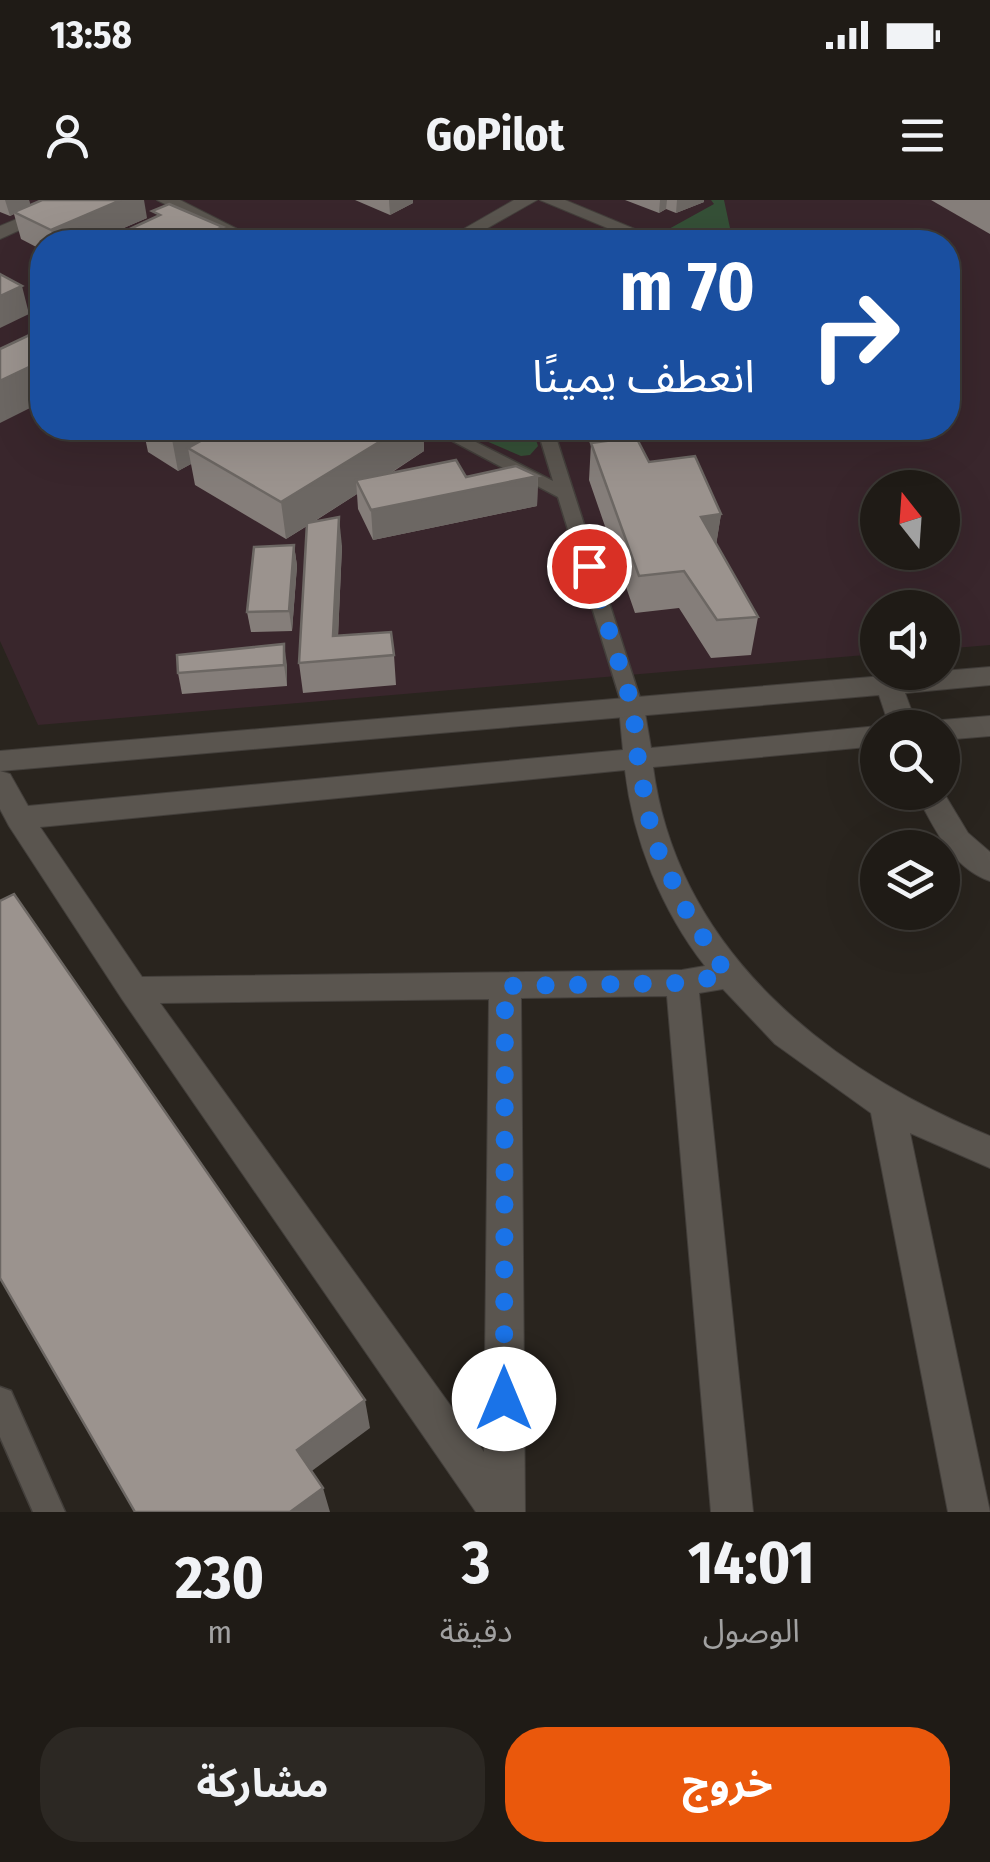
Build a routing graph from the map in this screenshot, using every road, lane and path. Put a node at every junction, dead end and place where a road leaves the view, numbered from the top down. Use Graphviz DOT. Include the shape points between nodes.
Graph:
graph roads {
  1 [pos="77,200"];
  2 [pos="166,200"];
  3 [pos="528,200"];
  4 [pos="549,200"];
  5 [pos="229,230"];
  6 [pos="472,230"];
  7 [pos="625,230"];
  8 [pos="0,233"];
  9 [pos="460,440"];
  10 [pos="549,440"];
  11 [pos="568,494"];
  12 [pos="990,676"];
  13 [pos="960,679"];
  14 [pos="860,688"];
  15 [pos="633,708"];
  16 [pos="990,726"];
  17 [pos="960,728"];
  18 [pos="860,738"];
  19 [pos="638,760"];
  20 [pos="0,761"];
  21 [pos="0,781"];
  22 [pos="939,810"];
  23 [pos="19,818"];
  24 [pos="990,869"];
  25 [pos="727,975"];
  26 [pos="682,983"];
  27 [pos="505,986"];
  28 [pos="133,990"];
  29 [pos="888,1105"];
  30 [pos="990,1152"];
  31 [pos="0,1402"];
  32 [pos="49,1512"];
  33 [pos="502,1512"];
  34 [pos="732,1512"];
  35 [pos="970,1512"];
  1 -- 8 [label="street"];
  2 -- 5 [label="street"];
  3 -- 6 [label="street"];
  4 -- 7 [label="street"];
  9 -- 11 [label="lane"];
  10 -- 11 [label="lane"];
  11 -- 15 [label="lane"];
  12 -- 13 [label="street"];
  14 -- 15 [label="street"];
  15 -- 19 [label="street"];
  15 -- 20 [label="street"];
  16 -- 17 [label="street"];
  18 -- 19 [label="street"];
  19 -- 23 [label="street"];
  19 -- 25 [label="street" via="653,839"];
  21 -- 23 [label="street"];
  22 -- 24 [label="street" via="957,841"];
  23 -- 28 [label="street"];
  25 -- 26 [label="street"];
  25 -- 29 [label="street" via="792,1040"];
  26 -- 27 [label="street"];
  26 -- 34 [label="street"];
  27 -- 28 [label="street"];
  27 -- 33 [label="street"];
  28 -- 33 [label="street"];
  29 -- 30 [label="street"];
  29 -- 35 [label="street"];
  31 -- 32 [label="lane"];
}
